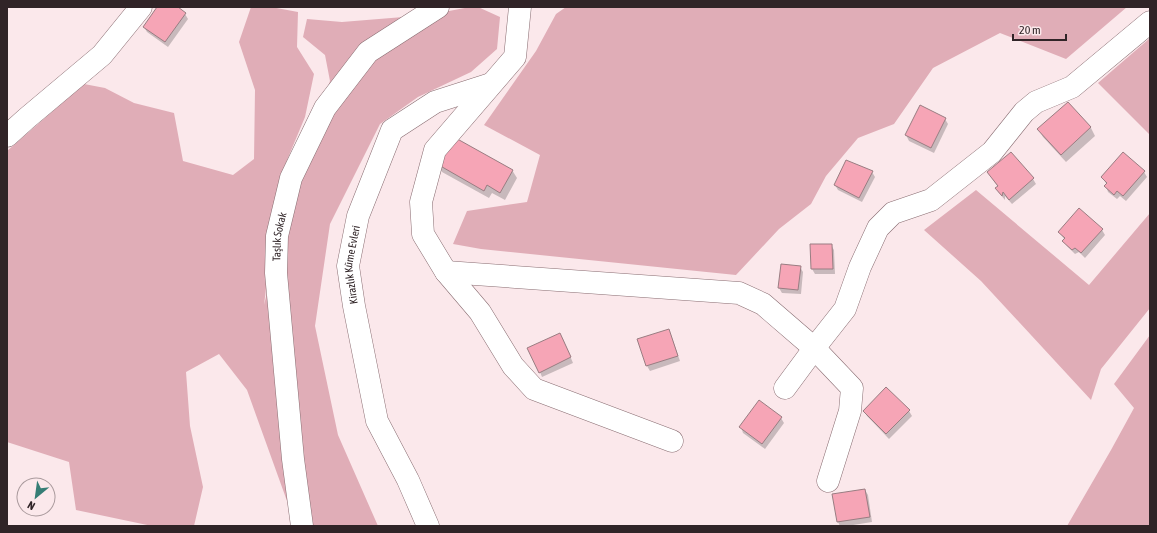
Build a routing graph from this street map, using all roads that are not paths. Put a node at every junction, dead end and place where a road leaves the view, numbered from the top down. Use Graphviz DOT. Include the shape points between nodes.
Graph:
graph roads {
  1 [pos="141,7"];
  2 [pos="438,7"];
  3 [pos="520,7"];
  4 [pos="1150,22"];
  5 [pos="491,84"];
  6 [pos="7,136"];
  7 [pos="446,272"];
  8 [pos="814,348"];
  9 [pos="785,388"];
  10 [pos="672,441"];
  11 [pos="828,481"];
  12 [pos="302,526"];
  13 [pos="428,526"];
  1 -- 6 [label="street" via="102,55"];
  2 -- 12 [label="street, Taşlık Sokak" via="368,52 325,108 291,178 277,236 276,273 293,460"];
  3 -- 5 [label="street" via="515,57"];
  4 -- 8 [label="street" via="1072,87 1036,102 1024,112 992,152 931,200 893,213 878,228 845,309"];
  5 -- 7 [label="street" via="435,150 421,202 423,234"];
  5 -- 13 [label="street, Kirazlık Küme Evleri" via="435,102 392,130 358,216 348,266 377,421 408,480"];
  7 -- 8 [label="street" via="738,293 763,304"];
  7 -- 10 [label="street" via="480,312 513,366 534,390"];
  8 -- 9 [label="street"];
  8 -- 11 [label="street" via="852,388 850,411"];
}
